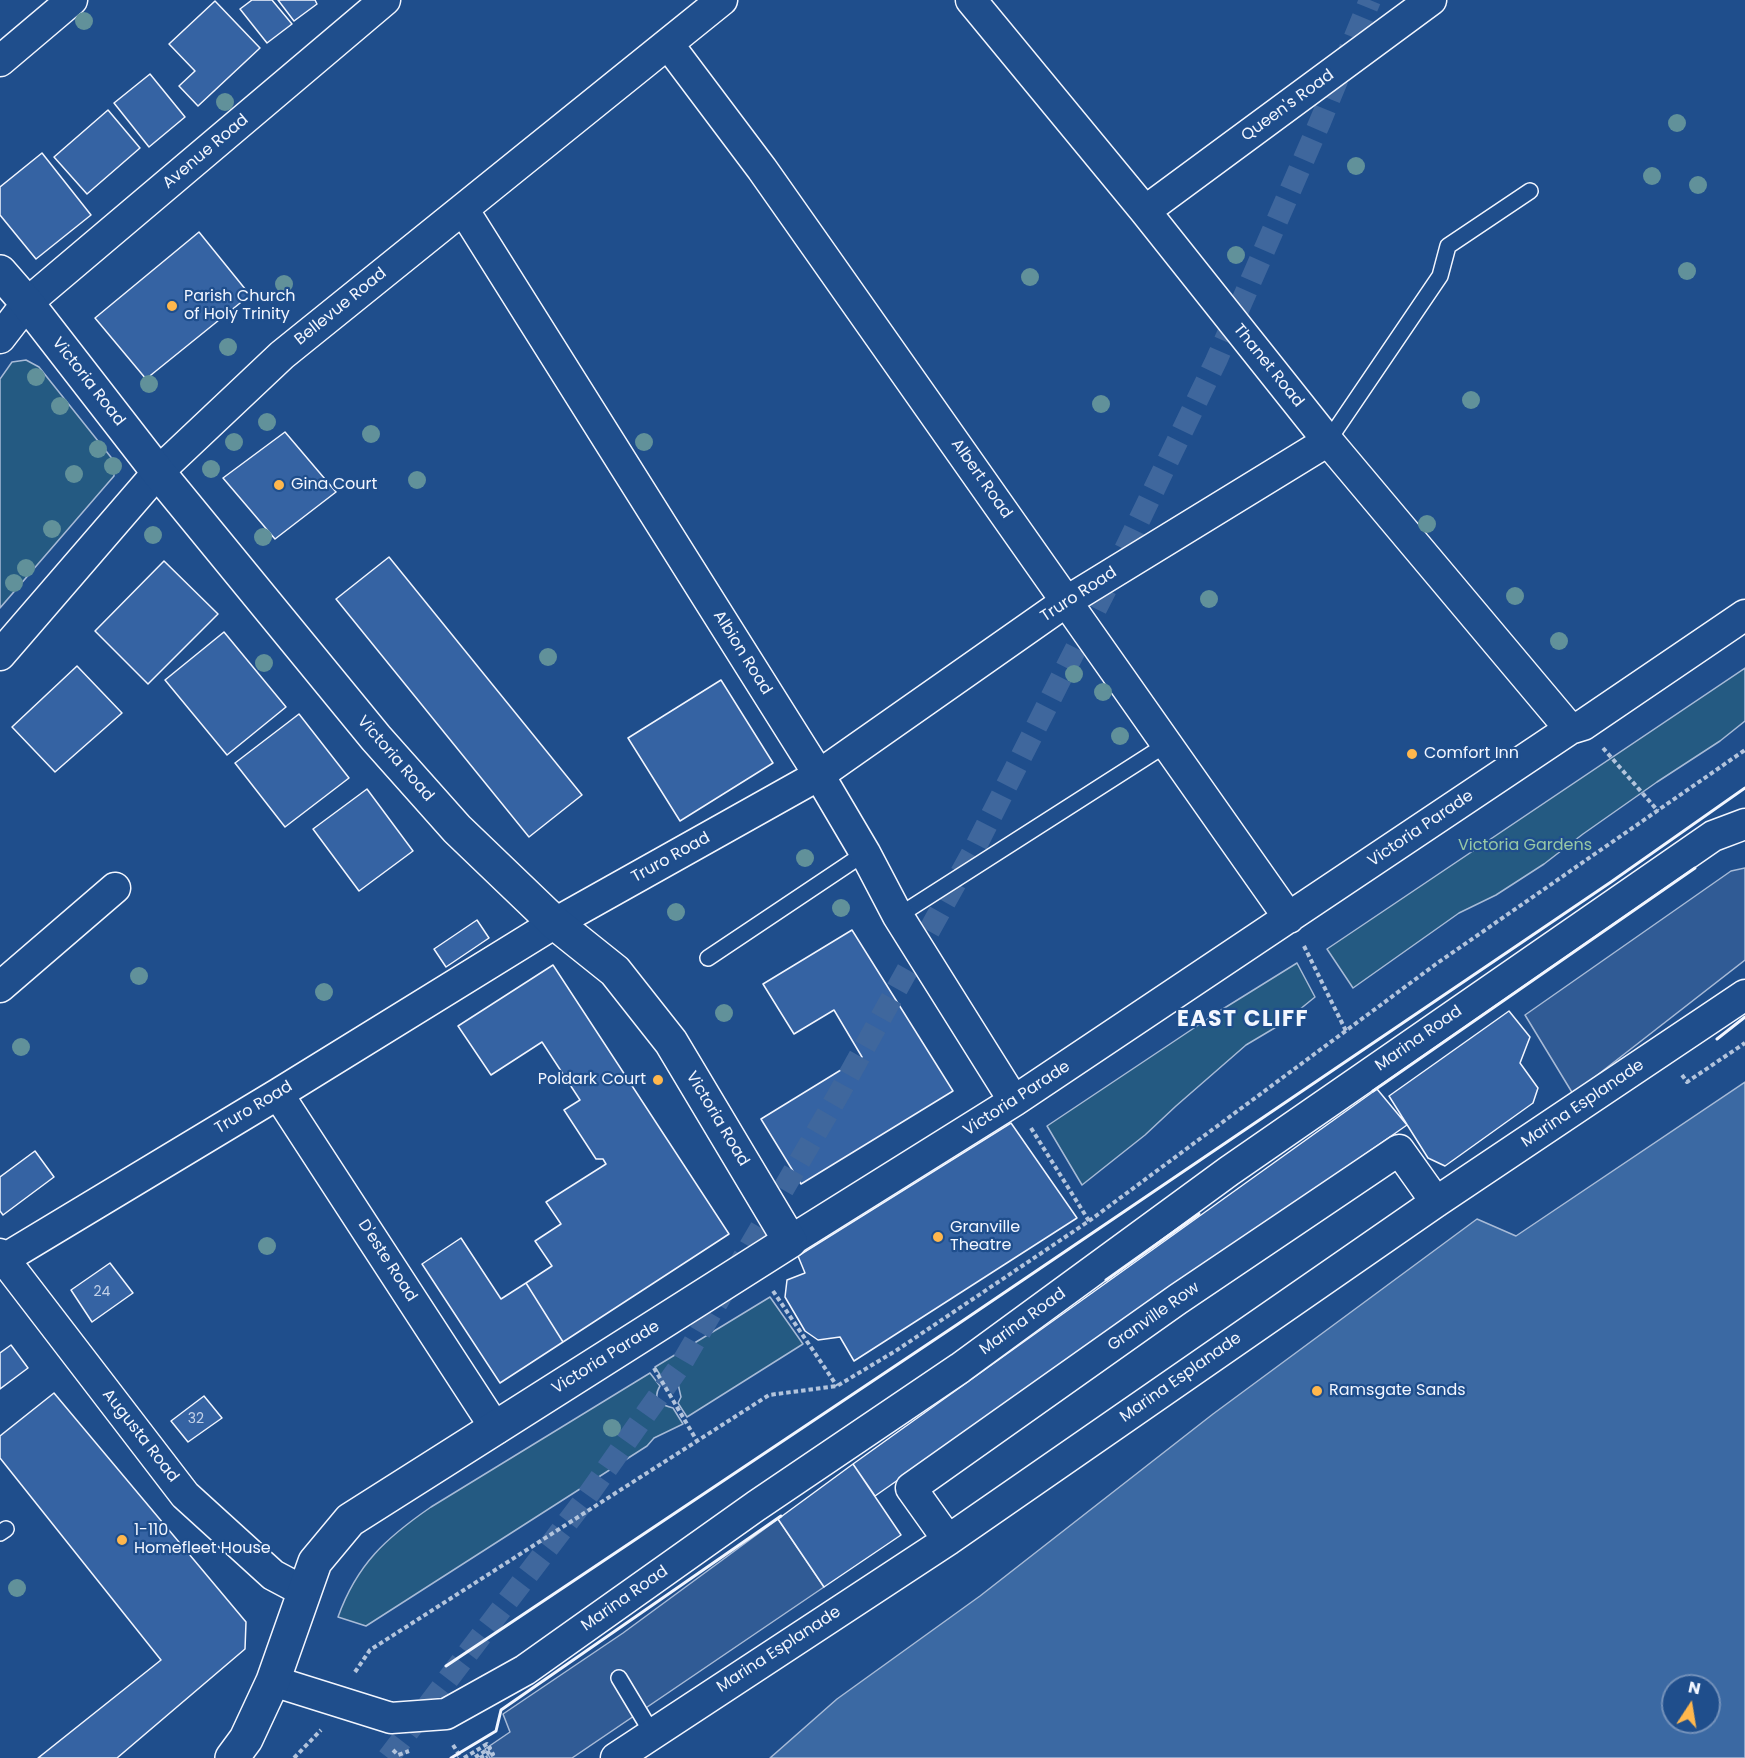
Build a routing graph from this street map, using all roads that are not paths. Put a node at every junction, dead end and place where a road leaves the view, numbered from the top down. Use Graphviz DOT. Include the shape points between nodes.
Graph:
graph roads {
  1 [pos="72,0"];
  2 [pos="385,0"];
  3 [pos="722,0"];
  4 [pos="1431,0"];
  5 [pos="982,4"];
  6 [pos="668,44"];
  7 [pos="0,61"];
  8 [pos="1530,191"];
  9 [pos="463,209"];
  10 [pos="1145,212"];
  11 [pos="0,272"];
  12 [pos="27,303"];
  13 [pos="0,338"];
  14 [pos="1328,441"];
  15 [pos="158,472"];
  16 [pos="1067,601"];
  17 [pos="1745,615"];
  18 [pos="0,656"];
  19 [pos="1576,727"];
  20 [pos="1167,744"];
  21 [pos="819,775"];
  22 [pos="1745,824"];
  23 [pos="865,853"];
  24 [pos="115,888"];
  25 [pos="898,916"];
  26 [pos="1289,918"];
  27 [pos="555,923"];
  28 [pos="708,958"];
  29 [pos="0,987"];
  30 [pos="1745,995"];
  31 [pos="278,1094"];
  32 [pos="1014,1101"];
  33 [pos="1436,1202"];
  34 [pos="790,1240"];
  35 [pos="2,1257"];
  36 [pos="496,1429"];
  37 [pos="948,1540"];
  38 [pos="304,1592"];
  39 [pos="619,1678"];
  40 [pos="273,1681"];
  41 [pos="652,1733"];
  42 [pos="232,1758"];
  43 [pos="616,1758"];
  1 -- 7 [label="street"];
  2 -- 12 [label="street, Avenue Road"];
  3 -- 6 [label="street, Bellevue Road"];
  4 -- 10 [label="street, Queen's Road"];
  5 -- 10 [label="street, Thanet Road"];
  6 -- 9 [label="street, Bellevue Road"];
  6 -- 16 [label="street, Albert Road" via="762,169"];
  8 -- 14 [label="lane" via="1448,246 1440,276"];
  9 -- 15 [label="street, Bellevue Road" via="282,354"];
  9 -- 21 [label="street, Albion Road"];
  10 -- 14 [label="street, Thanet Road"];
  11 -- 12 [label="main road, Victoria Road"];
  12 -- 13 [label="street, Avenue Road"];
  12 -- 15 [label="main road, Victoria Road"];
  14 -- 16 [label="street, Truro Road"];
  14 -- 19 [label="street, Thanet Road"];
  15 -- 18 [label="street, Bellevue Road"];
  15 -- 27 [label="main road, Victoria Road" via="375,738 457,829"];
  16 -- 20 [label="street, Albert Road"];
  16 -- 21 [label="street, Truro Road"];
  17 -- 19 [label="street, Victoria Parade"];
  19 -- 26 [label="street, Victoria Parade"];
  20 -- 25 [label="lane"];
  20 -- 26 [label="street, Albert Road"];
  21 -- 23 [label="street, Albion Road"];
  21 -- 27 [label="street, Truro Road"];
  22 -- 40 [label="street, Marina Road" via="1713,836 1451,1016 960,1368 525,1670 446,1714 392,1718"];
  23 -- 25 [label="street, Albion Road"];
  23 -- 28 [label="lane"];
  24 -- 29 [label="street"];
  25 -- 32 [label="street, Albion Road"];
  26 -- 32 [label="street, Victoria Parade"];
  27 -- 31 [label="street, Truro Road"];
  27 -- 34 [label="main road, Victoria Road" via="615,971 671,1042"];
  30 -- 33 [label="street, Marina Esplanade"];
  31 -- 35 [label="street, Truro Road"];
  31 -- 36 [label="street, D'este Road"];
  32 -- 34 [label="street, Victoria Parade"];
  33 -- 37 [label="street, Marina Esplanade"];
  33 -- 37 [label="street, Granville Row" via="1399,1150 1178,1299 911,1488"];
  34 -- 36 [label="main road, Victoria Parade"];
  35 -- 38 [label="street, Augusta Road" via="185,1494 273,1575"];
  36 -- 38 [label="main road, Victoria Parade" via="350,1520 315,1562"];
  37 -- 41 [label="street, Marina Esplanade"];
  38 -- 40 [label="main road, Victoria Parade"];
  39 -- 41 [label="lane"];
  40 -- 42 [label="main road, Victoria Parade" via="246,1739"];
  41 -- 43 [label="street, Marina Esplanade"];
}
